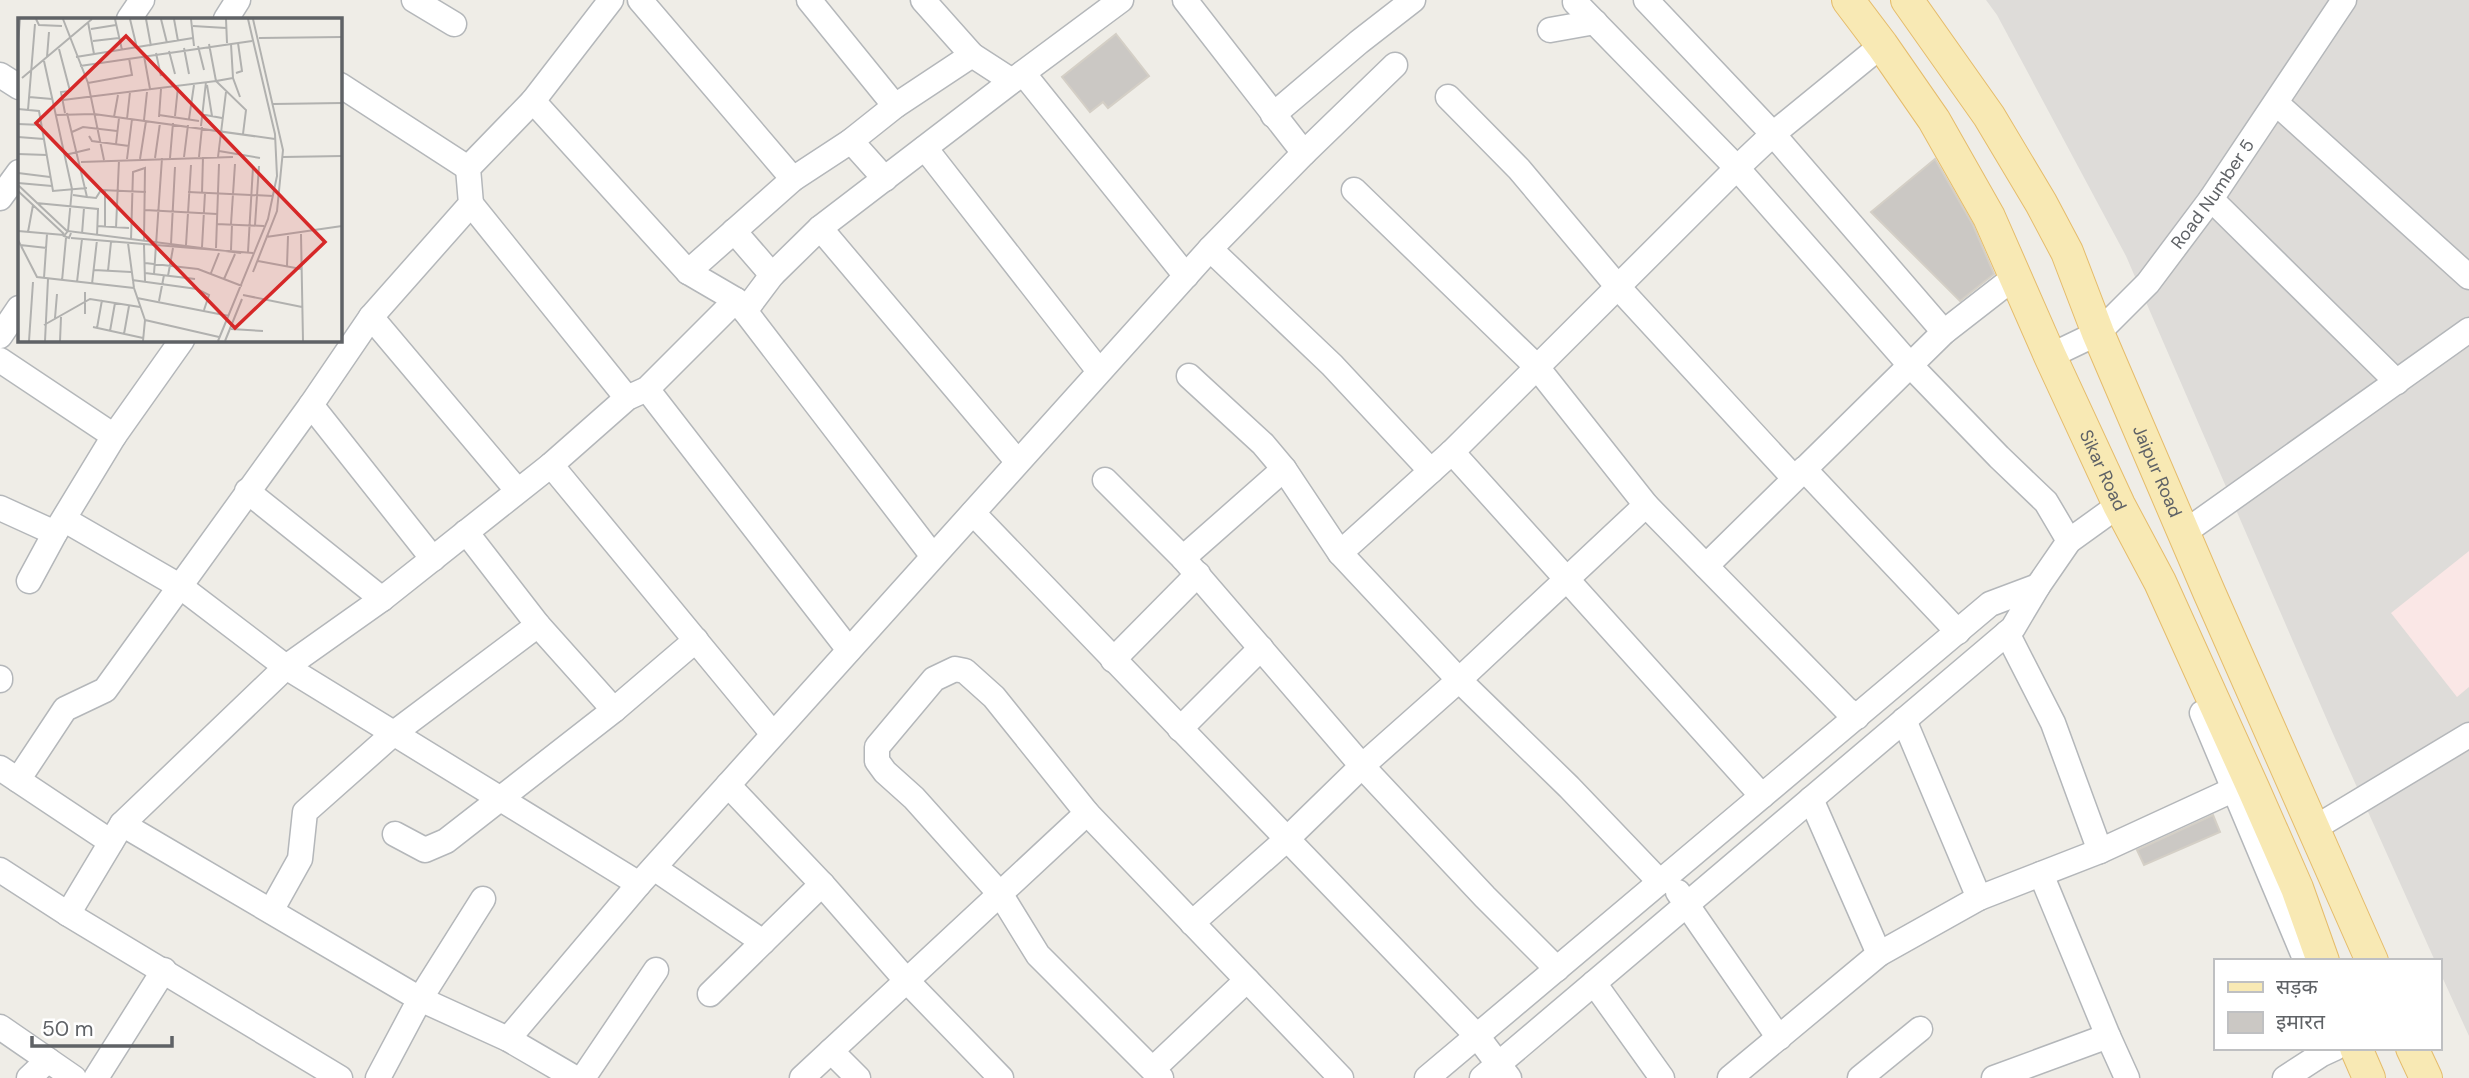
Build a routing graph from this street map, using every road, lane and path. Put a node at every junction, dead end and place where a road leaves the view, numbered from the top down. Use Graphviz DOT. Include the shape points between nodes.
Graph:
graph roads {
  1 [pos="414,0"];
  2 [pos="611,0"];
  3 [pos="640,0"];
  4 [pos="809,0"];
  5 [pos="1121,0"];
  6 [pos="1185,0"];
  7 [pos="1413,0"];
  8 [pos="1646,0"];
  9 [pos="1848,0"];
  10 [pos="1907,0"];
  11 [pos="2344,0"];
  12 [pos="1575,2"];
  13 [pos="930,3"];
  14 [pos="1595,22"];
  15 [pos="454,24"];
  16 [pos="1550,30"];
  17 [pos="1882,44"];
  18 [pos="972,55"];
  19 [pos="1395,65"];
  20 [pos="0,75"];
  21 [pos="1018,77"];
  22 [pos="18,86"];
  23 [pos="341,86"];
  24 [pos="1448,97"];
  25 [pos="533,102"];
  26 [pos="2276,103"];
  27 [pos="895,106"];
  28 [pos="1273,115"];
  29 [pos="1773,134"];
  30 [pos="851,141"];
  31 [pos="925,148"];
  32 [pos="1304,153"];
  33 [pos="468,168"];
  34 [pos="1737,168"];
  35 [pos="18,173"];
  36 [pos="793,179"];
  37 [pos="885,179"];
  38 [pos="1354,190"];
  39 [pos="0,198"];
  40 [pos="2211,199"];
  41 [pos="471,204"];
  42 [pos="820,229"];
  43 [pos="734,231"];
  44 [pos="1210,249"];
  45 [pos="688,272"];
  46 [pos="772,275"];
  47 [pos="1185,276"];
  48 [pos="2015,276"];
  49 [pos="2469,278"];
  50 [pos="1618,287"];
  51 [pos="740,305"];
  52 [pos="18,310"];
  53 [pos="371,317"];
  54 [pos="2469,330"];
  55 [pos="1944,332"];
  56 [pos="2098,333"];
  57 [pos="0,337"];
  58 [pos="181,341"];
  59 [pos="2050,356"];
  60 [pos="0,360"];
  61 [pos="1910,365"];
  62 [pos="1536,366"];
  63 [pos="1099,371"];
  64 [pos="1189,376"];
  65 [pos="2397,382"];
  66 [pos="637,393"];
  67 [pos="311,405"];
  68 [pos="114,436"];
  69 [pos="1452,452"];
  70 [pos="1017,461"];
  71 [pos="551,465"];
  72 [pos="1284,469"];
  73 [pos="1431,471"];
  74 [pos="1799,474"];
  75 [pos="1105,480"];
  76 [pos="517,490"];
  77 [pos="247,492"];
  78 [pos="1646,505"];
  79 [pos="2119,505"];
  80 [pos="0,508"];
  81 [pos="973,513"];
  82 [pos="60,526"];
  83 [pos="466,532"];
  84 [pos="2185,532"];
  85 [pos="2069,541"];
  86 [pos="1340,553"];
  87 [pos="932,555"];
  88 [pos="433,559"];
  89 [pos="1191,566"];
  90 [pos="1706,566"];
  91 [pos="1566,580"];
  92 [pos="29,581"];
  93 [pos="2038,586"];
  94 [pos="181,587"];
  95 [pos="382,599"];
  96 [pos="538,625"];
  97 [pos="1958,632"];
  98 [pos="2007,633"];
  99 [pos="696,640"];
  100 [pos="1261,648"];
  101 [pos="849,650"];
  102 [pos="1113,660"];
  103 [pos="286,667"];
  104 [pos="1459,680"];
  105 [pos="614,710"];
  106 [pos="1860,714"];
  107 [pos="1904,720"];
  108 [pos="1180,729"];
  109 [pos="394,733"];
  110 [pos="773,734"];
  111 [pos="2469,735"];
  112 [pos="1882,739"];
  113 [pos="1362,766"];
  114 [pos="9,774"];
  115 [pos="728,785"];
  116 [pos="2243,785"];
  117 [pos="1762,796"];
  118 [pos="501,799"];
  119 [pos="1811,799"];
  120 [pos="1087,813"];
  121 [pos="2313,830"];
  122 [pos="117,833"];
  123 [pos="395,834"];
  124 [pos="1286,840"];
  125 [pos="2100,851"];
  126 [pos="0,870"];
  127 [pos="2041,874"];
  128 [pos="646,876"];
  129 [pos="1664,879"];
  130 [pos="822,884"];
  131 [pos="1001,895"];
  132 [pos="1979,898"];
  133 [pos="483,899"];
  134 [pos="1687,904"];
  135 [pos="271,911"];
  136 [pos="68,914"];
  137 [pos="1192,923"];
  138 [pos="763,942"];
  139 [pos="1879,954"];
  140 [pos="2304,959"];
  141 [pos="2322,959"];
  142 [pos="2371,959"];
  143 [pos="1557,969"];
  144 [pos="164,970"];
  145 [pos="656,970"];
  146 [pos="906,980"];
  147 [pos="1247,980"];
  148 [pos="1594,983"];
  149 [pos="710,994"];
  150 [pos="419,999"];
  151 [pos="0,1027"];
  152 [pos="1920,1029"];
  153 [pos="1477,1036"];
  154 [pos="2108,1036"];
  155 [pos="1779,1038"];
  156 [pos="508,1039"];
  157 [pos="2330,1050"];
  158 [pos="2342,1050"];
  159 [pos="2357,1050"];
  160 [pos="2413,1050"];
  161 [pos="831,1051"];
  162 [pos="48,1060"];
  163 [pos="1496,1073"];
  164 [pos="1157,1074"];
  165 [pos="29,1078"];
  166 [pos="74,1078"];
  167 [pos="96,1078"];
  168 [pos="340,1078"];
  169 [pos="378,1078"];
  170 [pos="575,1078"];
  171 [pos="583,1078"];
  172 [pos="802,1078"];
  173 [pos="858,1078"];
  174 [pos="1001,1078"];
  175 [pos="1340,1078"];
  176 [pos="1427,1078"];
  177 [pos="1662,1078"];
  178 [pos="1730,1078"];
  179 [pos="1860,1078"];
  180 [pos="1994,1078"];
  181 [pos="2127,1078"];
  182 [pos="2285,1078"];
  183 [pos="2354,1078"];
  184 [pos="2369,1078"];
  185 [pos="2426,1078"];
  1 -- 15 [label="street"];
  2 -- 25 [label="street"];
  3 -- 36 [label="street"];
  4 -- 27 [label="street"];
  5 -- 21 [label="street"];
  6 -- 28 [label="street"];
  7 -- 28 [label="street"];
  8 -- 29 [label="street"];
  9 -- 17 [label="main road, Sikar Road"];
  10 -- 56 [label="main road, Jaipur Road" via="1989,116 2041,203 2067,252"];
  11 -- 26 [label="street, Road Number 5"];
  12 -- 14 [label="street"];
  13 -- 18 [label="street"];
  14 -- 16 [label="street"];
  14 -- 34 [label="street"];
  17 -- 29 [label="street"];
  17 -- 48 [label="main road, Sikar Road" via="1934,120 1989,217"];
  18 -- 21 [label="street"];
  18 -- 27 [label="street"];
  19 -- 32 [label="street"];
  20 -- 22 [label="street"];
  21 -- 31 [label="street"];
  21 -- 47 [label="street"];
  23 -- 33 [label="street"];
  24 -- 50 [label="street" via="1519,169"];
  25 -- 33 [label="street"];
  25 -- 45 [label="street"];
  26 -- 40 [label="street, Road Number 5"];
  26 -- 49 [label="street"];
  27 -- 30 [label="street"];
  28 -- 32 [label="street"];
  29 -- 34 [label="street"];
  29 -- 55 [label="street"];
  30 -- 36 [label="street"];
  30 -- 37 [label="street"];
  31 -- 37 [label="street"];
  31 -- 63 [label="street"];
  32 -- 44 [label="street"];
  33 -- 41 [label="street"];
  34 -- 50 [label="street"];
  34 -- 61 [label="street"];
  35 -- 39 [label="street"];
  36 -- 43 [label="street"];
  37 -- 42 [label="street"];
  38 -- 62 [label="street"];
  40 -- 56 [label="street, Road Number 5" via="2148,283"];
  40 -- 65 [label="street"];
  41 -- 53 [label="street"];
  41 -- 66 [label="street"];
  42 -- 46 [label="street"];
  42 -- 70 [label="street"];
  43 -- 45 [label="street"];
  43 -- 46 [label="street"];
  44 -- 47 [label="street"];
  44 -- 73 [label="street" via="1332,365"];
  45 -- 51 [label="street"];
  46 -- 51 [label="street"];
  47 -- 63 [label="street"];
  48 -- 55 [label="street"];
  48 -- 59 [label="main road, Sikar Road"];
  50 -- 62 [label="street"];
  50 -- 74 [label="street"];
  51 -- 66 [label="street"];
  51 -- 87 [label="street"];
  52 -- 57 [label="street"];
  53 -- 67 [label="street"];
  53 -- 76 [label="street"];
  54 -- 65 [label="street"];
  55 -- 61 [label="street"];
  56 -- 59 [label="street, Road Number 5"];
  56 -- 84 [label="main road, Jaipur Road"];
  58 -- 68 [label="street"];
  59 -- 79 [label="main road, Sikar Road"];
  60 -- 68 [label="street"];
  61 -- 74 [label="street"];
  61 -- 85 [label="street" via="2046,502"];
  62 -- 69 [label="street"];
  62 -- 78 [label="street"];
  63 -- 70 [label="street"];
  64 -- 72 [label="street"];
  65 -- 84 [label="street"];
  66 -- 71 [label="street"];
  66 -- 101 [label="street"];
  67 -- 77 [label="street"];
  67 -- 88 [label="street"];
  68 -- 82 [label="street"];
  69 -- 73 [label="street"];
  69 -- 91 [label="street"];
  70 -- 81 [label="street"];
  71 -- 76 [label="street"];
  71 -- 99 [label="street"];
  72 -- 86 [label="street"];
  72 -- 89 [label="street"];
  73 -- 86 [label="street"];
  74 -- 90 [label="street"];
  74 -- 97 [label="street"];
  75 -- 89 [label="street"];
  76 -- 83 [label="street"];
  77 -- 94 [label="street"];
  77 -- 95 [label="street"];
  78 -- 90 [label="street"];
  78 -- 91 [label="street"];
  79 -- 85 [label="street"];
  79 -- 116 [label="main road, Sikar Road" via="2160,582"];
  80 -- 82 [label="street"];
  81 -- 87 [label="street"];
  81 -- 102 [label="street"];
  82 -- 92 [label="street"];
  82 -- 94 [label="street"];
  83 -- 88 [label="street"];
  83 -- 96 [label="street"];
  84 -- 121 [label="main road, Jaipur Road"];
  85 -- 93 [label="street"];
  86 -- 104 [label="street"];
  87 -- 101 [label="street"];
  88 -- 95 [label="street"];
  89 -- 100 [label="street"];
  89 -- 102 [label="street"];
  90 -- 106 [label="street" via="1845,708"];
  91 -- 104 [label="street"];
  91 -- 117 [label="street"];
  93 -- 97 [label="street" via="1990,604"];
  93 -- 98 [label="street"];
  94 -- 103 [label="street"];
  94 -- 114 [label="street" via="105,690 65,709"];
  95 -- 103 [label="street"];
  96 -- 105 [label="street"];
  96 -- 109 [label="street"];
  97 -- 106 [label="street"];
  98 -- 107 [label="street"];
  98 -- 125 [label="street" via="2053,723"];
  99 -- 105 [label="street"];
  99 -- 110 [label="street"];
  100 -- 108 [label="street"];
  100 -- 113 [label="street"];
  101 -- 110 [label="street"];
  102 -- 108 [label="street"];
  103 -- 109 [label="street"];
  103 -- 122 [label="street"];
  104 -- 113 [label="street"];
  104 -- 129 [label="street"];
  105 -- 118 [label="street"];
  106 -- 112 [label="street"];
  106 -- 117 [label="street"];
  107 -- 112 [label="street"];
  107 -- 132 [label="street"];
  108 -- 124 [label="street"];
  109 -- 118 [label="street"];
  109 -- 135 [label="street" via="305,813 300,859"];
  110 -- 115 [label="street"];
  111 -- 121 [label="street"];
  112 -- 119 [label="street"];
  113 -- 124 [label="street"];
  113 -- 143 [label="street"];
  114 -- 122 [label="street"];
  115 -- 128 [label="street"];
  115 -- 130 [label="street"];
  116 -- 125 [label="street"];
  116 -- 140 [label="street"];
  116 -- 141 [label="main road, Sikar Road" via="2297,888"];
  117 -- 129 [label="street"];
  118 -- 123 [label="street" via="434,848 425,850"];
  118 -- 128 [label="street"];
  119 -- 134 [label="street"];
  119 -- 139 [label="street"];
  120 -- 131 [label="street"];
  120 -- 131 [label="street" via="994,697 965,671 955,668 934,678 877,747 877,761"];
  120 -- 137 [label="street"];
  121 -- 142 [label="main road, Jaipur Road"];
  122 -- 135 [label="street"];
  122 -- 136 [label="street"];
  124 -- 137 [label="street"];
  124 -- 153 [label="street"];
  125 -- 127 [label="street"];
  126 -- 136 [label="street"];
  127 -- 132 [label="street"];
  127 -- 154 [label="street"];
  128 -- 138 [label="street"];
  128 -- 156 [label="street"];
  129 -- 134 [label="street"];
  129 -- 143 [label="street"];
  130 -- 138 [label="street"];
  130 -- 146 [label="street"];
  131 -- 146 [label="street"];
  131 -- 164 [label="street" via="1038,955"];
  132 -- 139 [label="street"];
  133 -- 150 [label="street"];
  134 -- 148 [label="street"];
  134 -- 155 [label="street"];
  135 -- 150 [label="street"];
  136 -- 144 [label="street"];
  137 -- 147 [label="street"];
  138 -- 149 [label="street"];
  139 -- 155 [label="street"];
  143 -- 153 [label="street"];
  144 -- 167 [label="street"];
  144 -- 168 [label="street"];
  145 -- 171 [label="street"];
  146 -- 161 [label="street"];
  146 -- 174 [label="street"];
  147 -- 164 [label="street"];
  147 -- 175 [label="street"];
  148 -- 163 [label="street"];
  148 -- 177 [label="street"];
  150 -- 156 [label="street"];
  150 -- 169 [label="street"];
  151 -- 162 [label="street"];
  152 -- 179 [label="street"];
  153 -- 163 [label="street"];
  153 -- 176 [label="street"];
  154 -- 180 [label="street"];
  154 -- 181 [label="street"];
  155 -- 178 [label="street"];
  156 -- 170 [label="street"];
  157 -- 182 [label="street"];
  158 -- 183 [label="street"];
  159 -- 184 [label="main road"];
  160 -- 185 [label="main road"];
  161 -- 172 [label="street"];
  161 -- 173 [label="street"];
  162 -- 165 [label="street"];
  162 -- 166 [label="street"];
}
